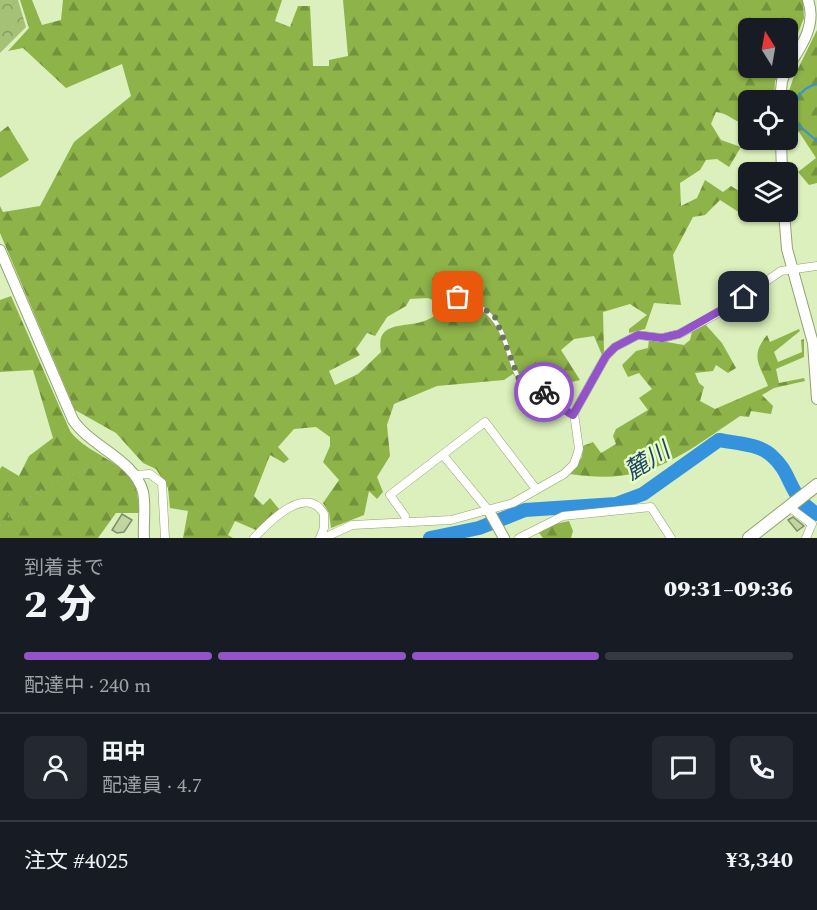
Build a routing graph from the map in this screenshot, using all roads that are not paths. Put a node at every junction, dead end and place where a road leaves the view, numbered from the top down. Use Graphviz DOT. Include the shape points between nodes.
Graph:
graph roads {
  1 [pos="808,0"];
  2 [pos="798,49"];
  3 [pos="784,222"];
  4 [pos="0,250"];
  5 [pos="817,266"];
  6 [pos="792,269"];
  7 [pos="441,305"];
  8 [pos="817,399"];
  9 [pos="573,415"];
  10 [pos="443,455"];
  11 [pos="135,475"];
  12 [pos="816,486"];
  13 [pos="536,489"];
  14 [pos="790,505"];
  15 [pos="490,513"];
  16 [pos="405,516"];
  17 [pos="814,525"];
  18 [pos="502,535"];
  19 [pos="144,538"];
  20 [pos="165,538"];
  21 [pos="254,538"];
  22 [pos="322,538"];
  23 [pos="519,538"];
  24 [pos="671,538"];
  25 [pos="749,538"];
  26 [pos="806,538"];
  1 -- 2 [label="street" via="809,31"];
  3 -- 6 [label="street"];
  4 -- 11 [label="street" via="73,420 89,440"];
  5 -- 6 [label="street"];
  6 -- 8 [label="street" via="813,343"];
  6 -- 9 [label="street" via="767,279 726,309 679,334 662,338 638,335 615,347"];
  7 -- 9 [label="lane" via="465,297 495,317 519,379 552,396"];
  9 -- 13 [label="street" via="579,449 574,464"];
  10 -- 13 [label="street" via="485,422"];
  10 -- 15 [label="street"];
  10 -- 16 [label="street" via="390,495"];
  11 -- 19 [label="street" via="143,490"];
  11 -- 20 [label="street" via="150,474 162,483"];
  12 -- 14 [label="main road"];
  13 -- 15 [label="street"];
  14 -- 17 [label="street"];
  14 -- 25 [label="main road"];
  15 -- 18 [label="street"];
  15 -- 22 [label="street" via="451,520 352,525"];
  17 -- 26 [label="street"];
  21 -- 22 [label="street" via="285,510 310,504 324,514"];
  23 -- 24 [label="street" via="563,516 651,507"];
}
